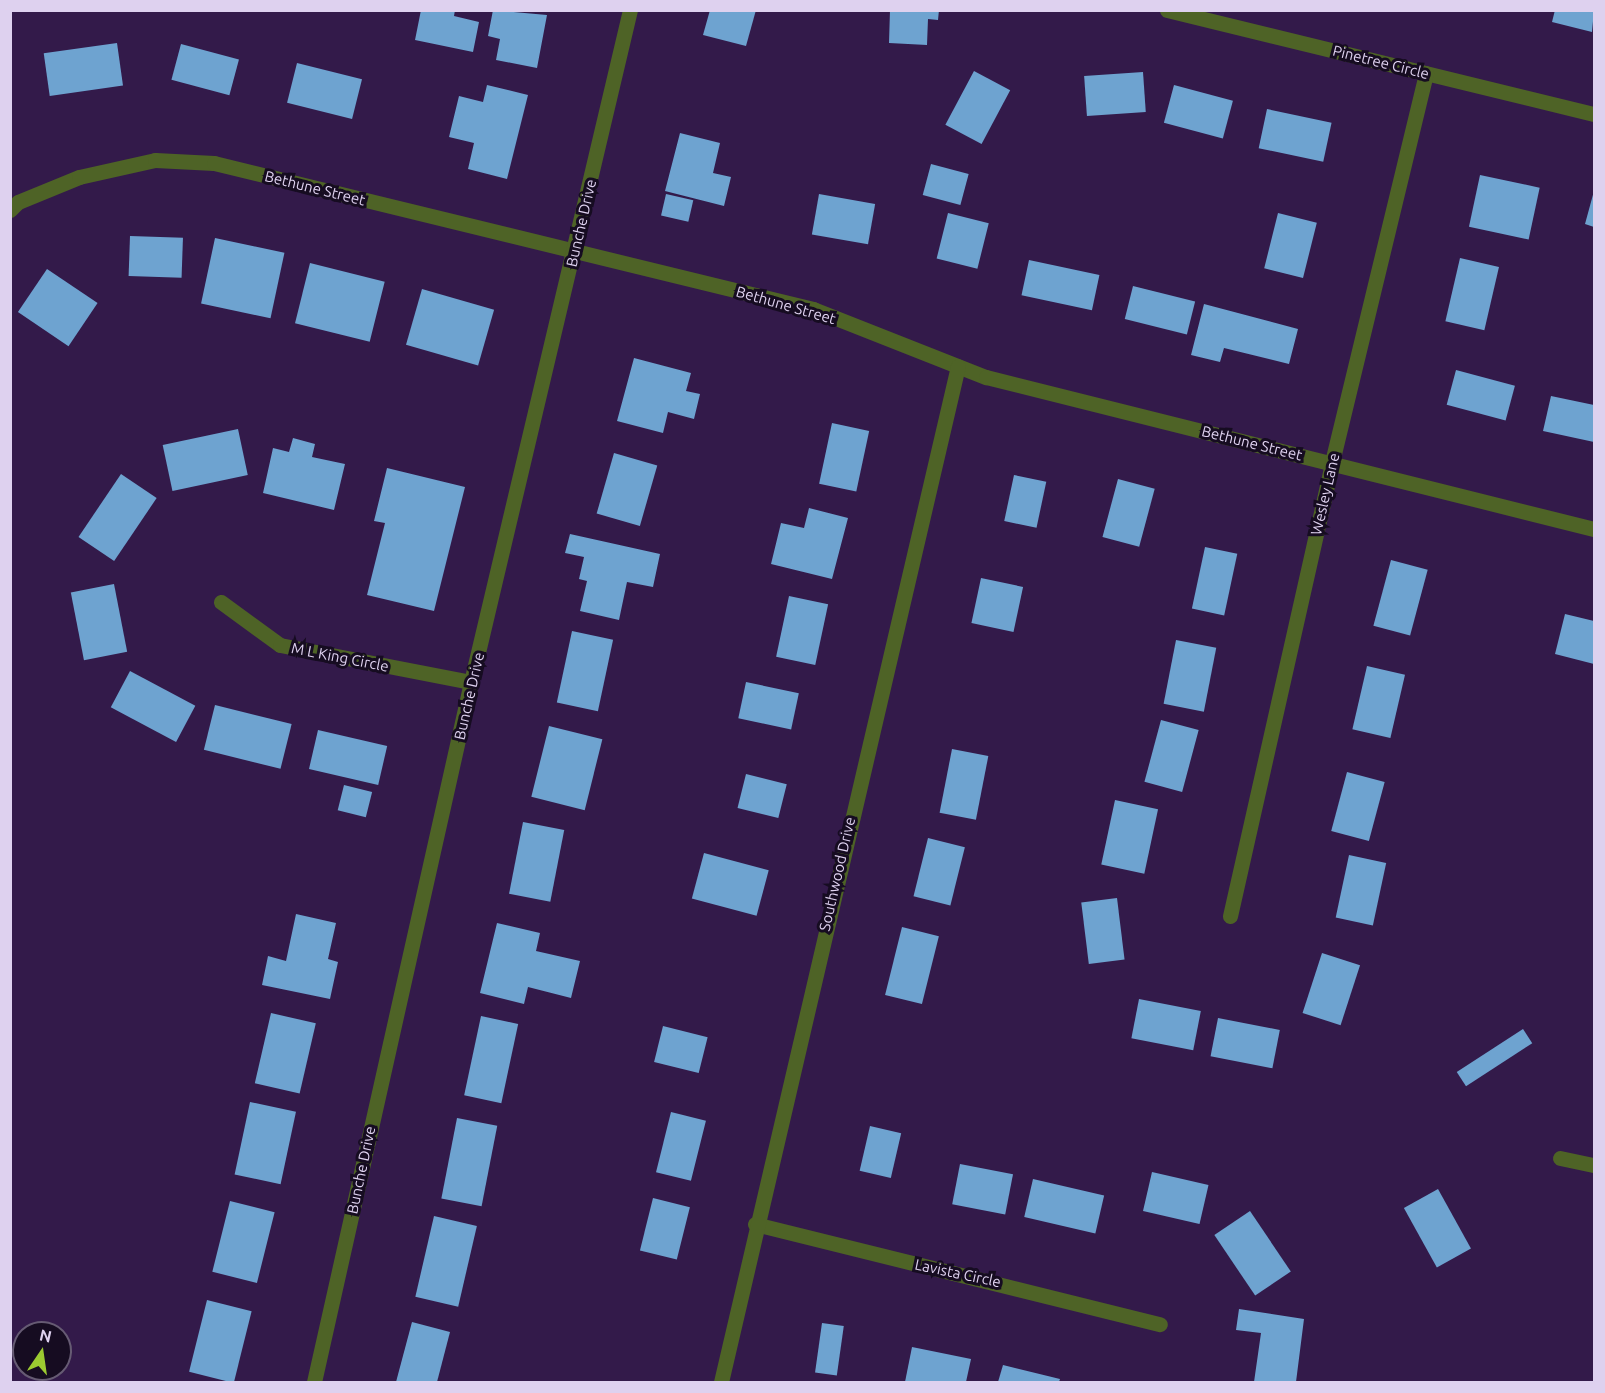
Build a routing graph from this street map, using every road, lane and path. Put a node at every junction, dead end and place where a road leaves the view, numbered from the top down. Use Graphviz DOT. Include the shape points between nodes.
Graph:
graph roads {
  1 [pos="630,10"];
  2 [pos="1167,10"];
  3 [pos="1426,74"];
  4 [pos="1594,114"];
  5 [pos="10,210"];
  6 [pos="574,253"];
  7 [pos="958,366"];
  8 [pos="1332,462"];
  9 [pos="1594,529"];
  10 [pos="221,602"];
  11 [pos="471,682"];
  12 [pos="1230,916"];
  13 [pos="1560,1158"];
  14 [pos="1594,1165"];
  15 [pos="755,1224"];
  16 [pos="1160,1324"];
  17 [pos="314,1383"];
  18 [pos="721,1383"];
  1 -- 6 [label="street, Bunche Drive"];
  2 -- 3 [label="street, Pinetree Circle"];
  3 -- 4 [label="street, Pinetree Circle"];
  3 -- 8 [label="street, Wesley Lane"];
  5 -- 6 [label="street, Bethune Street" via="18,202 79,177 154,160 214,163"];
  6 -- 7 [label="street, Bethune Street" via="813,309"];
  6 -- 11 [label="street, Bunche Drive"];
  7 -- 8 [label="street, Bethune Street" via="986,377"];
  7 -- 15 [label="street, Southwood Drive"];
  8 -- 9 [label="street, Bethune Street"];
  8 -- 12 [label="street, Wesley Lane"];
  10 -- 11 [label="street, M L King Circle" via="280,645"];
  11 -- 17 [label="street, Bunche Drive"];
  13 -- 14 [label="street"];
  15 -- 16 [label="street, Lavista Circle"];
  15 -- 18 [label="street, Southwood Drive"];
}
